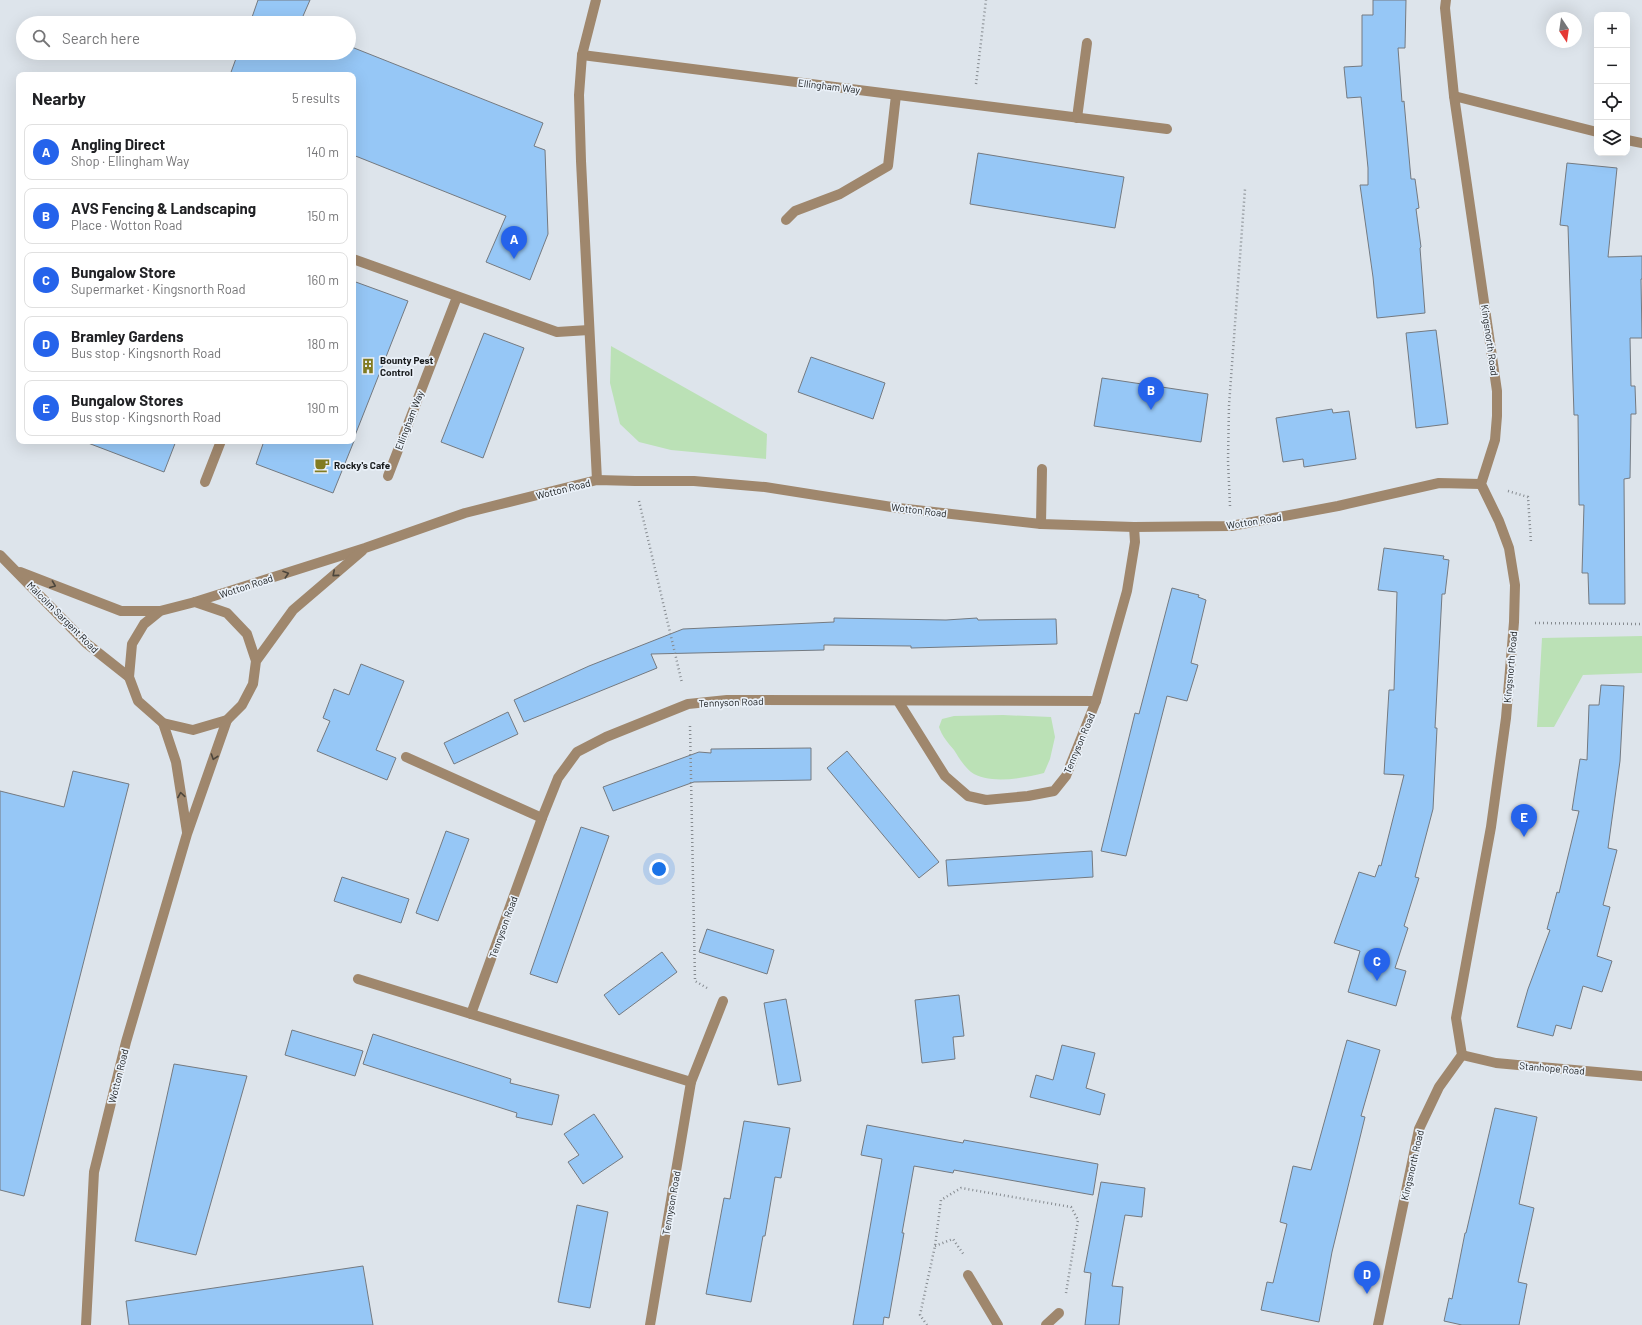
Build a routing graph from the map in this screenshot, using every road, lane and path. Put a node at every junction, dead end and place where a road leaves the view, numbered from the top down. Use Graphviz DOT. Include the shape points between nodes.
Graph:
graph roads {
  1 [pos="596,0"];
  2 [pos="986,0"];
  3 [pos="1446,0"];
  4 [pos="1087,43"];
  5 [pos="582,55"];
  6 [pos="896,95"];
  7 [pos="1454,96"];
  8 [pos="974,104"];
  9 [pos="1077,118"];
  10 [pos="1167,129"];
  11 [pos="1594,131"];
  12 [pos="1630,141"];
  13 [pos="1642,143"];
  14 [pos="1245,189"];
  15 [pos="786,220"];
  16 [pos="356,261"];
  17 [pos="457,297"];
  18 [pos="589,330"];
  19 [pos="220,444"];
  20 [pos="1042,469"];
  21 [pos="388,476"];
  22 [pos="597,480"];
  23 [pos="635,481"];
  24 [pos="205,482"];
  25 [pos="1481,484"];
  26 [pos="1041,524"];
  27 [pos="1231,526"];
  28 [pos="1134,527"];
  29 [pos="365,548"];
  30 [pos="0,556"];
  31 [pos="16,571"];
  32 [pos="195,602"];
  33 [pos="160,610"];
  34 [pos="1514,622"];
  35 [pos="1642,624"];
  36 [pos="256,661"];
  37 [pos="129,677"];
  38 [pos="898,701"];
  39 [pos="1096,701"];
  40 [pos="688,704"];
  41 [pos="226,720"];
  42 [pos="162,723"];
  43 [pos="406,757"];
  44 [pos="542,818"];
  45 [pos="187,834"];
  46 [pos="358,979"];
  47 [pos="723,1001"];
  48 [pos="471,1014"];
  49 [pos="1462,1055"];
  50 [pos="1642,1076"];
  51 [pos="691,1082"];
  52 [pos="968,1276"];
  53 [pos="1059,1313"];
  54 [pos="86,1325"];
  55 [pos="650,1325"];
  56 [pos="927,1325"];
  57 [pos="998,1325"];
  58 [pos="1046,1325"];
  59 [pos="1378,1325"];
  1 -- 5 [label="street"];
  2 -- 8 [label="path"];
  3 -- 7 [label="street, Kingsnorth Road"];
  4 -- 9 [label="street"];
  5 -- 6 [label="street, Ellingham Way"];
  5 -- 18 [label="street" via="579,95"];
  6 -- 8 [label="street, Ellingham Way"];
  6 -- 15 [label="street" via="888,166 840,194 795,211"];
  7 -- 11 [label="street"];
  7 -- 25 [label="street, Kingsnorth Road" via="1498,391 1495,440"];
  8 -- 9 [label="street, Ellingham Way"];
  9 -- 10 [label="street, Ellingham Way"];
  12 -- 13 [label="street"];
  14 -- 27 [label="path" via="1229,405"];
  16 -- 17 [label="street"];
  17 -- 18 [label="street" via="557,332"];
  17 -- 21 [label="street, Ellingham Way"];
  18 -- 22 [label="street"];
  19 -- 24 [label="street"];
  20 -- 26 [label="street"];
  22 -- 23 [label="street, Wotton Road"];
  22 -- 29 [label="street, Wotton Road" via="466,513"];
  23 -- 26 [label="street, Wotton Road" via="694,481 765,487 898,508"];
  23 -- 40 [label="path"];
  25 -- 27 [label="street, Wotton Road" via="1439,483 1338,506"];
  25 -- 34 [label="street, Kingsnorth Road" via="1509,548 1515,585"];
  26 -- 28 [label="street, Wotton Road"];
  27 -- 28 [label="street, Wotton Road"];
  28 -- 39 [label="street, Tennyson Road" via="1135,542 1127,591"];
  32 -- 29 [label="street, Wotton Road, one-way"];
  29 -- 36 [label="street, Wotton Road, one-way" via="293,610"];
  30 -- 31 [label="street, Malcolm Sargent Road"];
  31 -- 33 [label="street, Malcolm Sargent Road, one-way" via="121,611"];
  31 -- 37 [label="street, Malcolm Sargent Road" via="86,643"];
  32 -- 33 [label="street, Wotton Road"];
  32 -- 36 [label="street, Wotton Road" via="227,613 247,634"];
  33 -- 37 [label="street, Wotton Road" via="144,624 132,644"];
  34 -- 35 [label="path"];
  34 -- 49 [label="street, Kingsnorth Road" via="1506,718 1491,827 1456,1018"];
  36 -- 41 [label="street, Wotton Road" via="253,684 242,705"];
  37 -- 42 [label="street, Wotton Road" via="138,701"];
  38 -- 39 [label="street, Tennyson Road"];
  38 -- 39 [label="street, Tennyson Road" via="945,776 968,796 986,800 1054,791 1066,776"];
  38 -- 40 [label="street, Tennyson Road" via="727,700"];
  40 -- 44 [label="street, Tennyson Road" via="606,737 577,752 558,778"];
  40 -- 47 [label="path" via="695,981"];
  41 -- 42 [label="street, Wotton Road" via="193,730"];
  41 -- 45 [label="street, Wotton Road, one-way"];
  45 -- 42 [label="street, Wotton Road, one-way" via="176,762"];
  43 -- 44 [label="street"];
  44 -- 48 [label="street, Tennyson Road"];
  45 -- 54 [label="street, Wotton Road" via="126,1042 94,1172"];
  46 -- 48 [label="street"];
  47 -- 51 [label="street, Tennyson Road"];
  48 -- 51 [label="street"];
  49 -- 50 [label="street, Stanhope Road" via="1496,1063"];
  49 -- 59 [label="street, Kingsnorth Road" via="1439,1087 1419,1129"];
  51 -- 55 [label="street, Tennyson Road"];
  52 -- 57 [label="street"];
  53 -- 56 [label="path" via="1067,1290 1078,1220 1071,1207 961,1188 941,1200 935,1246 920,1315"];
  53 -- 58 [label="street"];
}
